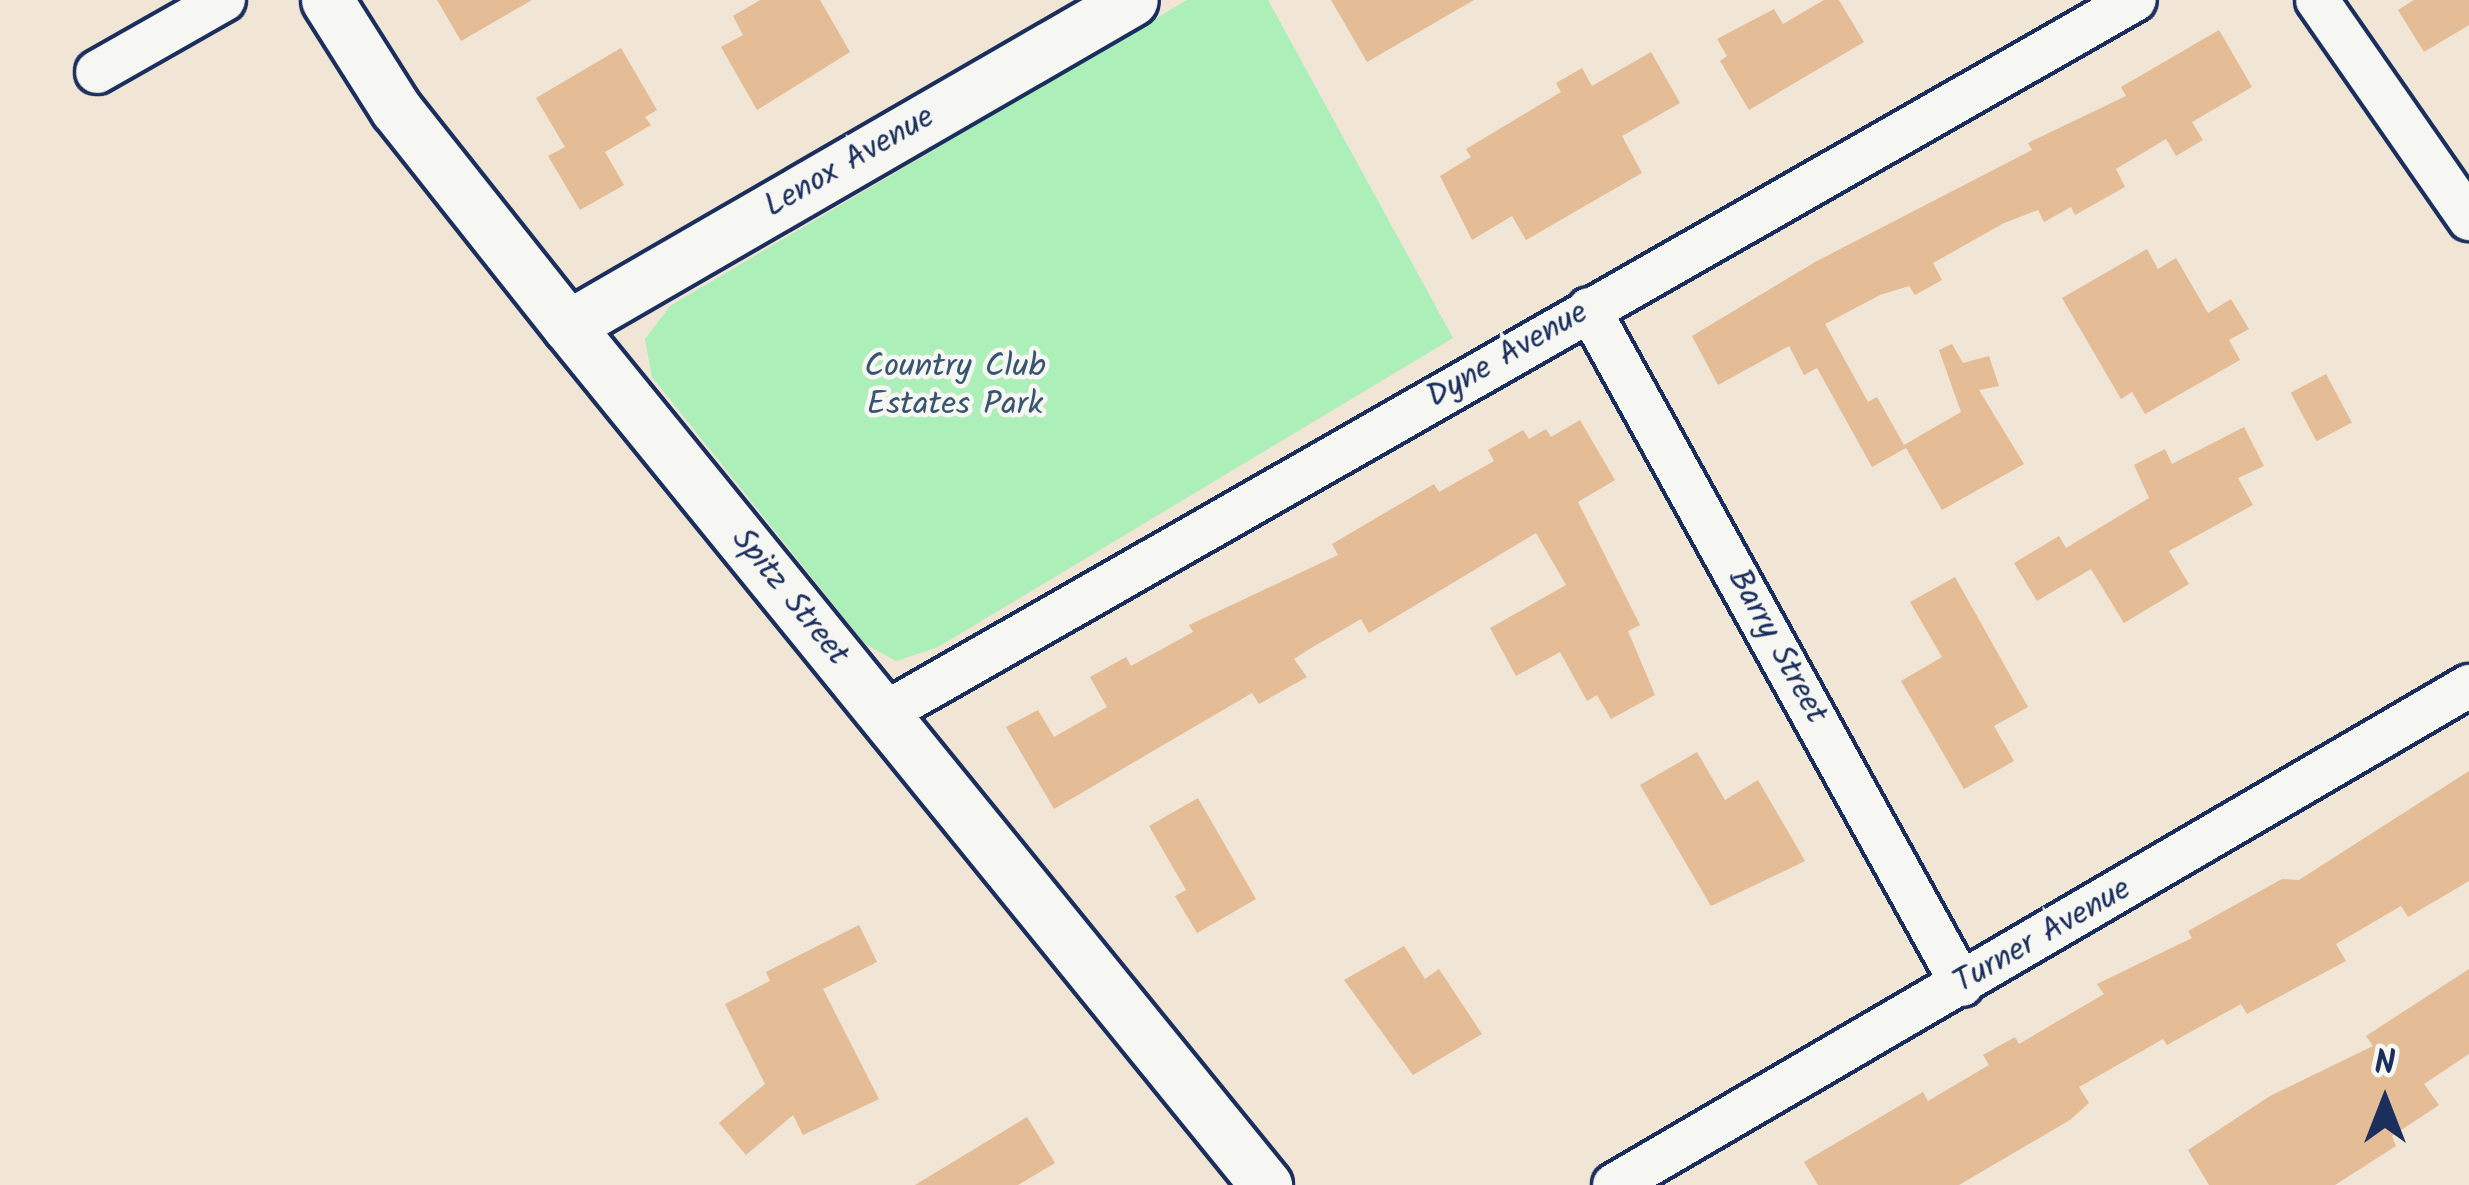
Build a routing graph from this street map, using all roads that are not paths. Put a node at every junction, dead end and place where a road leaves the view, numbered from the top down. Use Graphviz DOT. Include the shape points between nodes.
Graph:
graph roads {
  1 [pos="224,0"];
  2 [pos="327,0"];
  3 [pos="1132,0"];
  4 [pos="2135,0"];
  5 [pos="2317,0"];
  6 [pos="97,72"];
  7 [pos="2469,219"];
  8 [pos="1589,310"];
  9 [pos="568,326"];
  10 [pos="2469,686"];
  11 [pos="883,714"];
  12 [pos="1962,985"];
  13 [pos="1266,1185"];
  14 [pos="1614,1185"];
  1 -- 6 [label="street"];
  2 -- 9 [label="street, Spitz Street" via="397,109"];
  3 -- 9 [label="street, Lenox Avenue"];
  4 -- 8 [label="street, Dyne Avenue"];
  5 -- 7 [label="street"];
  8 -- 11 [label="street, Dyne Avenue"];
  8 -- 12 [label="street, Barry Street"];
  9 -- 11 [label="street, Spitz Street"];
  10 -- 12 [label="street, Turner Avenue"];
  11 -- 13 [label="street, Spitz Street"];
  12 -- 14 [label="street, Turner Avenue"];
}
